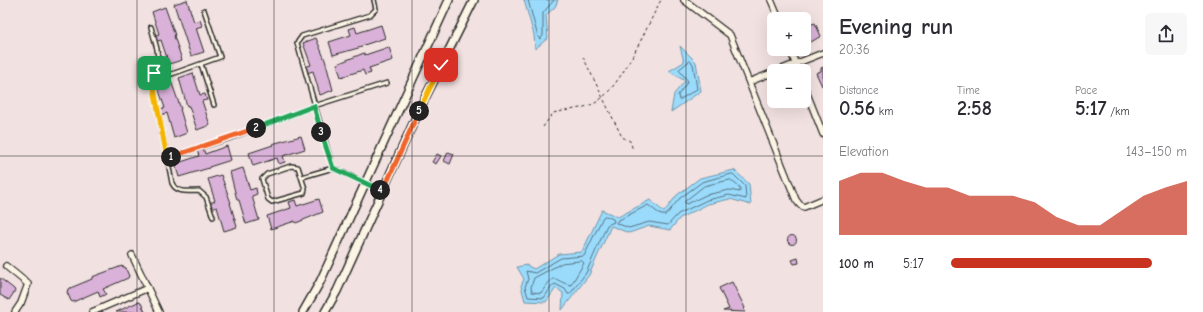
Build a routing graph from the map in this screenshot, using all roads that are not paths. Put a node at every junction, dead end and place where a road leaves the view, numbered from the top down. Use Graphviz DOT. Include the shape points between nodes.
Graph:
graph roads {
  1 [pos="374,0"];
  2 [pos="449,0"];
  3 [pos="474,0"];
  4 [pos="684,0"];
  5 [pos="771,0"];
  6 [pos="204,10"];
  7 [pos="775,12"];
  8 [pos="151,27"];
  9 [pos="823,53"];
  10 [pos="792,56"];
  11 [pos="201,64"];
  12 [pos="795,64"];
  13 [pos="154,73"];
  14 [pos="767,75"];
  15 [pos="749,82"];
  16 [pos="387,83"];
  17 [pos="811,104"];
  18 [pos="214,105"];
  19 [pos="314,106"];
  20 [pos="823,134"];
  21 [pos="167,158"];
  22 [pos="333,168"];
  23 [pos="302,177"];
  24 [pos="365,183"];
  25 [pos="383,191"];
  26 [pos="823,199"];
  27 [pos="213,217"];
  28 [pos="132,255"];
  29 [pos="6,266"];
  30 [pos="148,288"];
  31 [pos="15,312"];
  32 [pos="92,312"];
  33 [pos="159,312"];
  34 [pos="303,312"];
  35 [pos="325,312"];
  1 -- 19 [label="lane" via="376,9 370,15 302,36 298,40"];
  2 -- 24 [label="street"];
  3 -- 25 [label="street" via="422,104"];
  4 -- 15 [label="street" via="730,35"];
  5 -- 7 [label="street"];
  6 -- 11 [label="lane" via="220,57"];
  8 -- 13 [label="lane" via="158,60"];
  9 -- 12 [label="street"];
  10 -- 12 [label="street"];
  11 -- 13 [label="lane" via="172,74"];
  11 -- 18 [label="lane"];
  13 -- 21 [label="lane" via="152,78"];
  14 -- 15 [label="street"];
  15 -- 26 [label="street" via="796,200 804,207"];
  16 -- 19 [label="lane"];
  17 -- 20 [label="street"];
  19 -- 21 [label="lane" via="228,139"];
  19 -- 22 [label="lane"];
  21 -- 27 [label="lane" via="174,188 179,191 200,191 206,197"];
  22 -- 23 [label="lane"];
  22 -- 24 [label="lane"];
  23 -- 23 [label="lane" via="298,167 292,166 267,174 262,180 268,199 272,202 304,193 306,189"];
  24 -- 25 [label="lane"];
  24 -- 34 [label="street" via="320,282"];
  25 -- 35 [label="street"];
  28 -- 30 [label="street"];
  29 -- 31 [label="street" via="28,284"];
  30 -- 32 [label="street"];
  30 -- 33 [label="street"];
}
